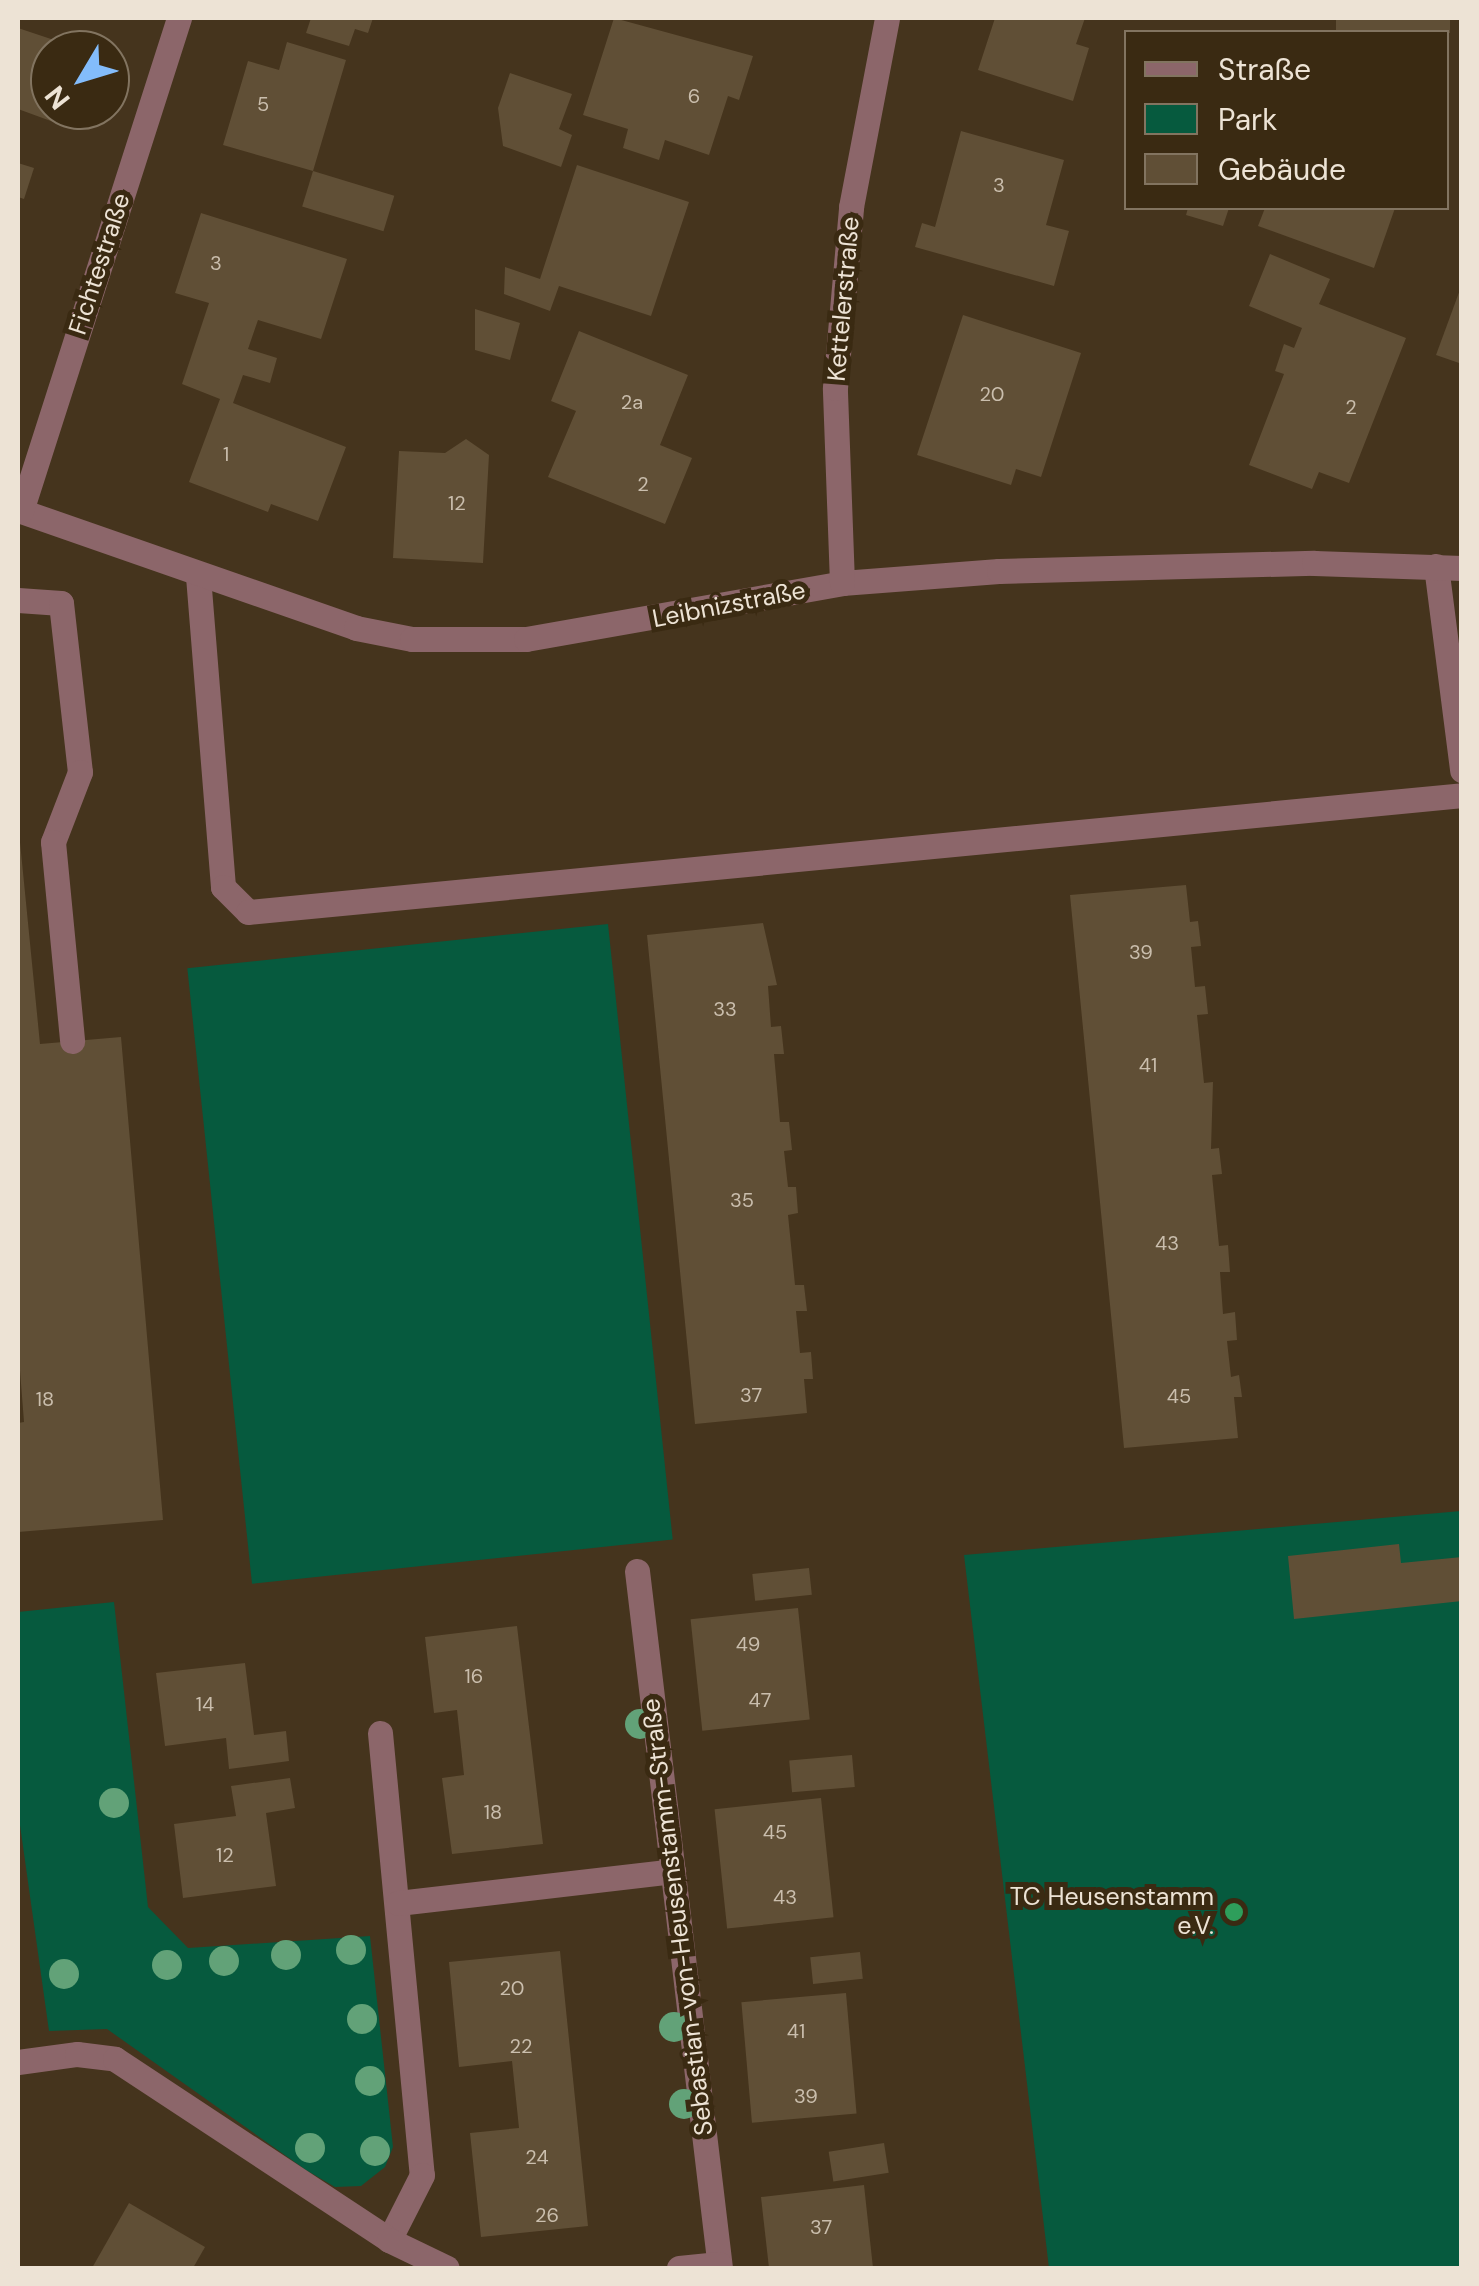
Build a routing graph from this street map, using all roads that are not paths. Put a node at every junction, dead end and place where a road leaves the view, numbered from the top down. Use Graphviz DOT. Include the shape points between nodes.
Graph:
graph roads {
  1 [pos="179,18"];
  2 [pos="886,18"];
  3 [pos="19,510"];
  4 [pos="1449,567"];
  5 [pos="198,576"];
  6 [pos="842,584"];
  7 [pos="18,600"];
  8 [pos="1462,770"];
  9 [pos="1462,795"];
  10 [pos="72,1041"];
  11 [pos="637,1571"];
  12 [pos="380,1733"];
  13 [pos="673,1871"];
  14 [pos="398,1903"];
  15 [pos="18,2062"];
  16 [pos="390,2240"];
  17 [pos="720,2266"];
  18 [pos="447,2268"];
  19 [pos="678,2268"];
  1 -- 3 [label="street, Fichtestraße"];
  2 -- 6 [label="street, Kettelerstraße" via="851,207 836,388"];
  3 -- 5 [label="street, Leibnizstraße"];
  4 -- 6 [label="street, Leibnizstraße" via="1018,571"];
  4 -- 8 [label="street"];
  5 -- 6 [label="street, Leibnizstraße" via="356,628 474,641 586,632"];
  5 -- 9 [label="street" via="223,887 248,912"];
  7 -- 10 [label="street" via="61,603 80,772 53,842"];
  11 -- 13 [label="street, Sebastian-von-Heusenstamm-Straße"];
  12 -- 14 [label="street"];
  13 -- 14 [label="street"];
  13 -- 17 [label="street, Sebastian-von-Heusenstamm-Straße"];
  14 -- 16 [label="street" via="422,2175"];
  15 -- 16 [label="street" via="76,2054 116,2059"];
  16 -- 18 [label="street"];
  17 -- 19 [label="street, Sebastian-von-Heusenstamm-Straße"];
}
